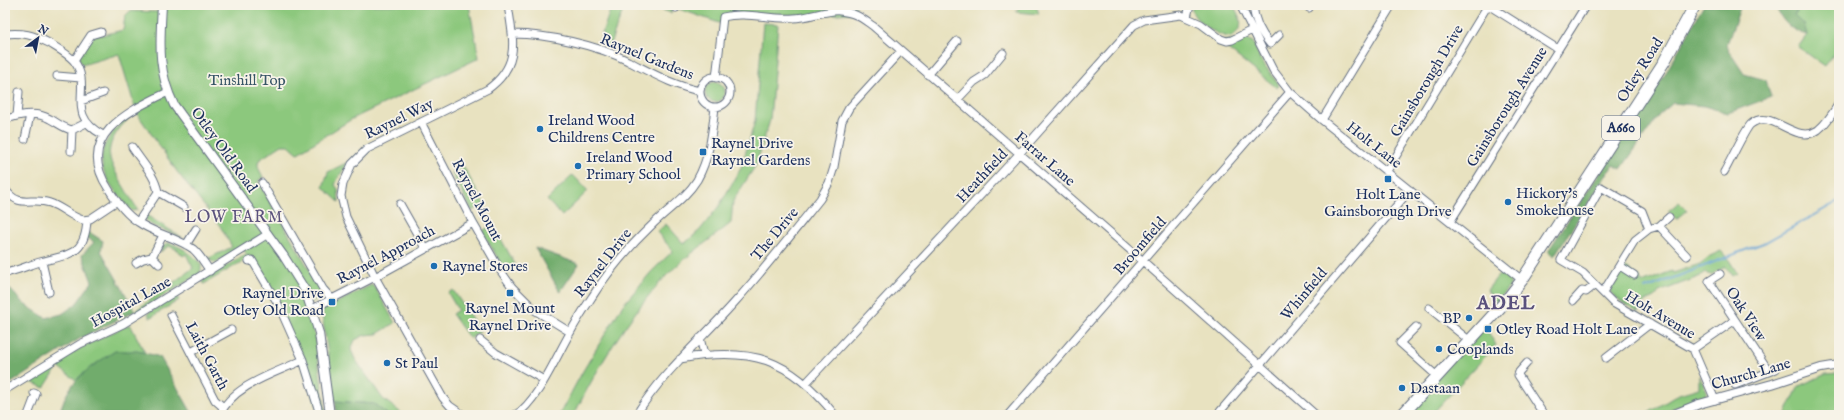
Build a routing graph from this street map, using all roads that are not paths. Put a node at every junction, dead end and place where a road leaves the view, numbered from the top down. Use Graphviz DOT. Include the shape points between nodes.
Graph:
graph roads {
  1 [pos="162,5"];
  2 [pos="508,5"];
  3 [pos="1190,5"];
  4 [pos="1240,5"];
  5 [pos="1254,5"];
  6 [pos="1392,5"];
  7 [pos="1488,5"];
  8 [pos="1586,5"];
  9 [pos="1695,5"];
  10 [pos="1187,17"];
  11 [pos="1252,30"];
  12 [pos="101,32"];
  13 [pos="5,34"];
  14 [pos="513,34"];
  15 [pos="1279,35"];
  16 [pos="957,41"];
  17 [pos="1558,49"];
  18 [pos="901,51"];
  19 [pos="1003,53"];
  20 [pos="74,61"];
  21 [pos="928,75"];
  22 [pos="56,76"];
  23 [pos="80,78"];
  24 [pos="716,78"];
  25 [pos="700,91"];
  26 [pos="19,92"];
  27 [pos="168,92"];
  28 [pos="1290,92"];
  29 [pos="103,93"];
  30 [pos="957,100"];
  31 [pos="81,101"];
  32 [pos="1839,103"];
  33 [pos="715,107"];
  34 [pos="1837,112"];
  35 [pos="30,115"];
  36 [pos="1322,120"];
  37 [pos="421,122"];
  38 [pos="86,123"];
  39 [pos="72,130"];
  40 [pos="104,135"];
  41 [pos="24,139"];
  42 [pos="132,147"];
  43 [pos="71,151"];
  44 [pos="1020,154"];
  45 [pos="1387,171"];
  46 [pos="1724,172"];
  47 [pos="262,183"];
  48 [pos="5,189"];
  49 [pos="1410,190"];
  50 [pos="158,192"];
  51 [pos="117,202"];
  52 [pos="400,204"];
  53 [pos="184,207"];
  54 [pos="1669,217"];
  55 [pos="87,220"];
  56 [pos="138,222"];
  57 [pos="1450,222"];
  58 [pos="473,223"];
  59 [pos="1659,226"];
  60 [pos="196,229"];
  61 [pos="1649,229"];
  62 [pos="268,234"];
  63 [pos="164,235"];
  64 [pos="186,245"];
  65 [pos="425,248"];
  66 [pos="1687,256"];
  67 [pos="152,257"];
  68 [pos="249,261"];
  69 [pos="42,262"];
  70 [pos="1144,262"];
  71 [pos="136,264"];
  72 [pos="159,264"];
  73 [pos="1620,266"];
  74 [pos="210,271"];
  75 [pos="5,273"];
  76 [pos="1720,274"];
  77 [pos="1634,275"];
  78 [pos="375,277"];
  79 [pos="1522,280"];
  80 [pos="1595,285"];
  81 [pos="49,292"];
  82 [pos="1603,292"];
  83 [pos="331,298"];
  84 [pos="1573,301"];
  85 [pos="1429,308"];
  86 [pos="312,309"];
  87 [pos="171,315"];
  88 [pos="1734,320"];
  89 [pos="1650,324"];
  90 [pos="1416,327"];
  91 [pos="231,330"];
  92 [pos="570,332"];
  93 [pos="700,338"];
  94 [pos="480,340"];
  95 [pos="1470,341"];
  96 [pos="1693,349"];
  97 [pos="191,352"];
  98 [pos="706,355"];
  99 [pos="1606,358"];
  100 [pos="679,359"];
  101 [pos="303,360"];
  102 [pos="1527,363"];
  103 [pos="1261,365"];
  104 [pos="1839,365"];
  105 [pos="1438,376"];
  106 [pos="544,380"];
  107 [pos="806,383"];
  108 [pos="1735,385"];
  109 [pos="5,390"];
  110 [pos="34,393"];
  111 [pos="1715,400"];
  112 [pos="223,407"];
  113 [pos="28,415"];
  114 [pos="220,415"];
  115 [pos="318,415"];
  116 [pos="330,415"];
  117 [pos="463,415"];
  118 [pos="515,415"];
  119 [pos="636,415"];
  120 [pos="835,415"];
  121 [pos="1008,415"];
  122 [pos="1217,415"];
  123 [pos="1316,415"];
  124 [pos="1402,415"];
  125 [pos="1544,415"];
  126 [pos="1673,415"];
  1 -- 27 [label="street, Otley Old Road" via="160,60"];
  2 -- 14 [label="street, Raynel Way"];
  3 -- 10 [label="street"];
  4 -- 11 [label="street, Holt Lane"];
  5 -- 15 [label="street" via="1255,19 1263,36 1270,44"];
  6 -- 36 [label="street"];
  7 -- 17 [label="street"];
  7 -- 45 [label="street, Gainsborough Drive"];
  8 -- 17 [label="street, Gainsborough Avenue"];
  9 -- 79 [label="highway, Otley Road / A660" via="1664,62"];
  10 -- 11 [label="street" via="1227,41"];
  10 -- 44 [label="street, Heathfield" via="1181,15 1144,20 1134,24"];
  11 -- 28 [label="street, Holt Lane" via="1273,70"];
  12 -- 20 [label="street" via="90,35"];
  13 -- 20 [label="street" via="21,32 36,36"];
  14 -- 25 [label="street, Raynel Gardens" via="540,36 606,52 675,85"];
  14 -- 37 [label="street, Raynel Way" via="514,46 510,64 496,83"];
  16 -- 21 [label="street"];
  17 -- 57 [label="street, Gainsborough Avenue"];
  18 -- 21 [label="street, Farrar Lane"];
  18 -- 24 [label="street, Farrar Lane" via="855,13 837,10 795,18 730,15 723,17"];
  18 -- 93 [label="street, The Drive" via="849,108 842,121 829,183 820,199 734,303"];
  19 -- 30 [label="street" via="985,75 974,82"];
  20 -- 23 [label="street"];
  21 -- 30 [label="street, Farrar Lane"];
  22 -- 23 [label="street"];
  23 -- 31 [label="street"];
  24 -- 25 [label="street" via="704,83"];
  24 -- 33 [label="street" via="728,86 730,96 724,104"];
  25 -- 33 [label="street" via="706,104"];
  26 -- 35 [label="street" via="13,117"];
  27 -- 40 [label="street" via="124,116"];
  27 -- 62 [label="street, Otley Old Road" via="174,105"];
  28 -- 36 [label="street, Holt Lane"];
  28 -- 70 [label="street, Broomfield"];
  29 -- 31 [label="street"];
  30 -- 44 [label="street, Farrar Lane"];
  31 -- 38 [label="street"];
  32 -- 34 [label="street"];
  33 -- 92 [label="street, Raynel Drive" via="706,160 695,182 619,259"];
  34 -- 46 [label="street" via="1810,134 1796,133 1769,120 1760,119 1750,124"];
  35 -- 39 [label="street" via="45,116"];
  35 -- 41 [label="street"];
  36 -- 45 [label="street, Holt Lane"];
  37 -- 58 [label="street, Raynel Mount"];
  37 -- 78 [label="street, Raynel Way" via="367,149 352,164 343,184 341,196 346,217"];
  38 -- 39 [label="street"];
  38 -- 40 [label="street"];
  39 -- 43 [label="street"];
  40 -- 51 [label="street" via="98,154 99,168 104,182"];
  42 -- 50 [label="street" via="147,167"];
  44 -- 70 [label="street, Farrar Lane"];
  44 -- 107 [label="street, Heathfield"];
  45 -- 49 [label="street, Holt Lane"];
  47 -- 83 [label="street, Otley Old Road" via="323,289"];
  48 -- 55 [label="street" via="17,200 45,202 78,219"];
  49 -- 57 [label="street, Holt Lane"];
  49 -- 103 [label="street, Whinfield"];
  50 -- 53 [label="street"];
  50 -- 56 [label="street"];
  51 -- 55 [label="street"];
  51 -- 56 [label="street"];
  52 -- 65 [label="street"];
  54 -- 59 [label="street"];
  55 -- 69 [label="street" via="85,236 77,250 70,255"];
  56 -- 63 [label="street"];
  57 -- 79 [label="street, Holt Lane"];
  58 -- 65 [label="street, Raynel Approach"];
  58 -- 92 [label="street, Raynel Mount" via="500,270 522,299"];
  59 -- 61 [label="street"];
  59 -- 66 [label="street"];
  60 -- 64 [label="street"];
  61 -- 73 [label="street" via="1635,240"];
  61 -- 80 [label="street, Holt Avenue" via="1642,211 1601,187 1561,260"];
  62 -- 74 [label="street, Hospital Lane"];
  62 -- 86 [label="street, Otley Old Road" via="305,290"];
  63 -- 64 [label="street"];
  63 -- 67 [label="street"];
  64 -- 74 [label="street"];
  65 -- 78 [label="street, Raynel Approach"];
  67 -- 71 [label="street"];
  67 -- 72 [label="street"];
  68 -- 101 [label="street" via="252,260 277,302"];
  69 -- 75 [label="street"];
  69 -- 81 [label="street"];
  70 -- 103 [label="street, Farrar Lane"];
  70 -- 121 [label="street, Broomfield"];
  73 -- 77 [label="street"];
  73 -- 82 [label="street"];
  74 -- 109 [label="street, Hospital Lane" via="123,324 80,344"];
  76 -- 88 [label="street, Oak View" via="1709,281"];
  78 -- 83 [label="street, Raynel Approach"];
  78 -- 117 [label="street" via="443,398"];
  79 -- 95 [label="highway, Otley Road / A660"];
  80 -- 82 [label="street, Holt Avenue"];
  80 -- 84 [label="street" via="1586,292 1582,291"];
  82 -- 89 [label="street, Holt Avenue" via="1613,303"];
  83 -- 86 [label="street, Raynel Approach"];
  85 -- 95 [label="street"];
  86 -- 116 [label="street, Otley Old Road" via="319,333"];
  87 -- 97 [label="street, Laith Garth"];
  88 -- 96 [label="street"];
  88 -- 108 [label="street, Oak View" via="1772,370"];
  89 -- 96 [label="street, Holt Avenue"];
  89 -- 99 [label="street"];
  90 -- 105 [label="street" via="1400,343"];
  91 -- 97 [label="street"];
  92 -- 106 [label="street, Raynel Drive"];
  93 -- 98 [label="street"];
  93 -- 100 [label="street, The Drive"];
  94 -- 106 [label="street" via="496,353"];
  95 -- 105 [label="highway, Otley Road / A660"];
  96 -- 111 [label="street, Holt Avenue"];
  97 -- 112 [label="street, Laith Garth" via="215,400"];
  98 -- 100 [label="street"];
  98 -- 107 [label="street" via="752,356 777,364"];
  100 -- 119 [label="street, The Drive" via="648,396"];
  101 -- 112 [label="street" via="247,386"];
  101 -- 115 [label="street"];
  102 -- 125 [label="street" via="1518,375"];
  103 -- 122 [label="street, Whinfield"];
  103 -- 123 [label="street, Farrar Lane"];
  104 -- 111 [label="street, Church Lane" via="1821,368"];
  105 -- 124 [label="highway, Otley Road / A660"];
  106 -- 118 [label="street, Raynel Drive" via="532,400"];
  107 -- 120 [label="street"];
  110 -- 113 [label="street" via="36,394"];
  111 -- 126 [label="street, Church Lane"];
  112 -- 114 [label="street"];
}
